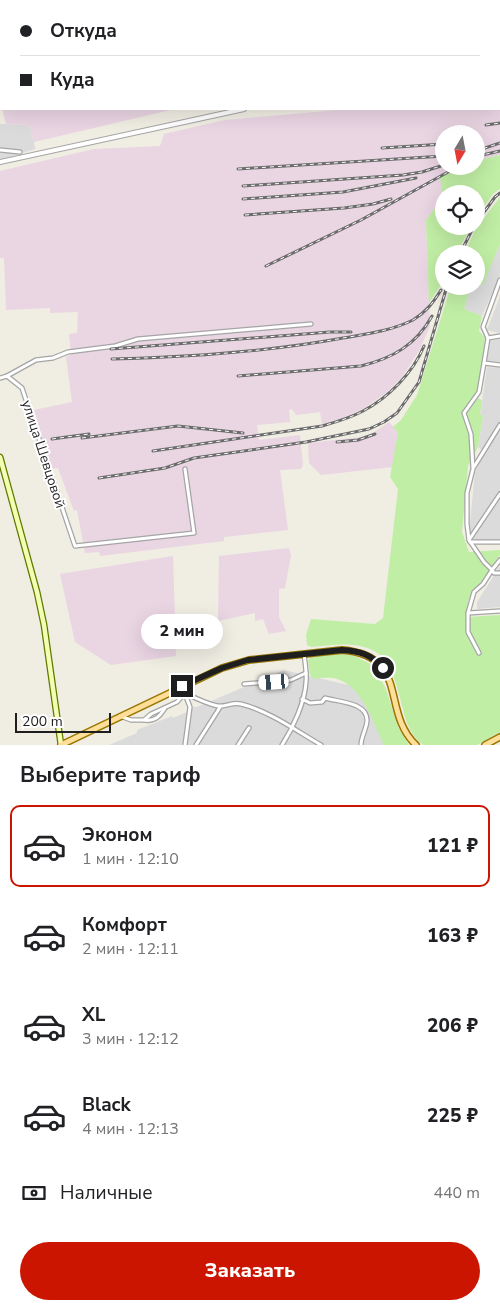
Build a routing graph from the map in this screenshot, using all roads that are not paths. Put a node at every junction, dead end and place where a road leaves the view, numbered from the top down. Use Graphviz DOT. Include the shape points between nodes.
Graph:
graph roads {
  1 [pos="239,110"];
  2 [pos="0,150"];
  3 [pos="20,152"];
  4 [pos="0,162"];
  5 [pos="500,280"];
  6 [pos="312,324"];
  7 [pos="500,336"];
  8 [pos="488,338"];
  9 [pos="484,363"];
  10 [pos="500,365"];
  11 [pos="8,376"];
  12 [pos="0,378"];
  13 [pos="500,425"];
  14 [pos="0,457"];
  15 [pos="185,469"];
  16 [pos="473,469"];
  17 [pos="500,494"];
  18 [pos="470,541"];
  19 [pos="500,542"];
  20 [pos="500,560"];
  21 [pos="492,570"];
  22 [pos="500,573"];
  23 [pos="500,611"];
  24 [pos="468,613"];
  25 [pos="304,653"];
  26 [pos="479,653"];
  27 [pos="306,672"];
  28 [pos="244,684"];
  29 [pos="182,686"];
  30 [pos="185,693"];
  31 [pos="302,699"];
  32 [pos="220,706"];
  33 [pos="165,708"];
  34 [pos="120,716"];
  35 [pos="144,720"];
  36 [pos="248,728"];
  37 [pos="292,728"];
  38 [pos="500,737"];
  39 [pos="61,745"];
  40 [pos="184,745"];
  41 [pos="196,745"];
  42 [pos="238,745"];
  43 [pos="282,745"];
  44 [pos="321,745"];
  45 [pos="361,745"];
  46 [pos="416,745"];
  47 [pos="485,745"];
  1 -- 4 [label="street"];
  2 -- 3 [label="street"];
  5 -- 8 [label="street" via="483,327"];
  6 -- 11 [label="street" via="138,339 36,360"];
  7 -- 8 [label="street"];
  8 -- 9 [label="street"];
  9 -- 10 [label="street"];
  9 -- 16 [label="street" via="478,392 464,412 471,434"];
  11 -- 12 [label="street"];
  11 -- 15 [label="street, улица Шевцовой" via="22,388 75,546 194,533"];
  13 -- 16 [label="street"];
  14 -- 39 [label="main road" via="44,625"];
  16 -- 18 [label="street" via="467,493"];
  17 -- 18 [label="street"];
  18 -- 19 [label="street"];
  18 -- 21 [label="street"];
  20 -- 21 [label="street"];
  21 -- 22 [label="street"];
  21 -- 24 [label="street" via="474,592"];
  23 -- 24 [label="street"];
  24 -- 26 [label="street" via="468,632"];
  25 -- 27 [label="street"];
  25 -- 29 [label="main road" via="248,660"];
  25 -- 46 [label="main road" via="349,650 376,660 387,677 403,726"];
  27 -- 28 [label="street" via="291,680"];
  27 -- 31 [label="street"];
  29 -- 30 [label="street"];
  29 -- 34 [label="main road"];
  30 -- 32 [label="street"];
  30 -- 33 [label="street"];
  30 -- 40 [label="street" via="190,708"];
  31 -- 37 [label="street"];
  31 -- 45 [label="street" via="312,703 322,702 325,698 360,707 367,721"];
  32 -- 37 [label="street" via="242,704"];
  32 -- 41 [label="street"];
  33 -- 35 [label="street"];
  33 -- 35 [label="street" via="156,719"];
  34 -- 35 [label="street"];
  34 -- 39 [label="main road"];
  36 -- 42 [label="street"];
  37 -- 43 [label="street"];
  37 -- 44 [label="street"];
  38 -- 47 [label="main road"];
}
